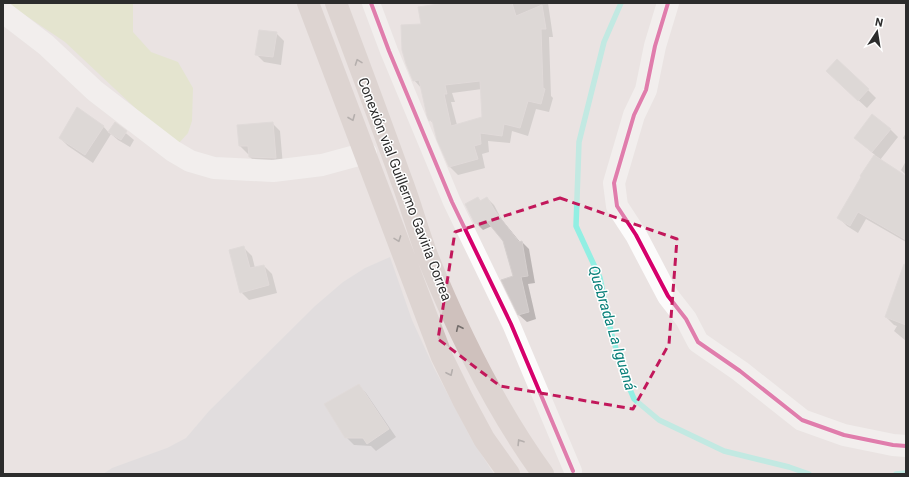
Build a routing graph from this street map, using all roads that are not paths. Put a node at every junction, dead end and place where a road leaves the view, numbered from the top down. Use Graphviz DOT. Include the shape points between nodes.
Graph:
graph roads {
  1 [pos="308,3"];
  2 [pos="336,3"];
  3 [pos="371,3"];
  4 [pos="668,3"];
  5 [pos="3,12"];
  6 [pos="366,153"];
  7 [pos="906,446"];
  8 [pos="573,473"];
  9 [pos="509,474"];
  10 [pos="543,474"];
  1 -- 6 [label="highway, Conexión vial Guillermo Gaviria Correa, one-way"];
  10 -- 2 [label="highway, Conexión vial Guillermo Gaviria Correa, one-way" via="521,444 485,382 428,258"];
  3 -- 8 [label="street" via="452,202 511,324"];
  4 -- 7 [label="street" via="655,46 646,90 634,115 614,183 617,206 636,235 668,296 686,319 698,342 802,420 844,435"];
  5 -- 6 [label="street" via="46,46 95,91 190,161 214,168 272,171 322,165"];
  6 -- 9 [label="highway, Conexión vial Guillermo Gaviria Correa, one-way" via="442,357 484,439"];
}
